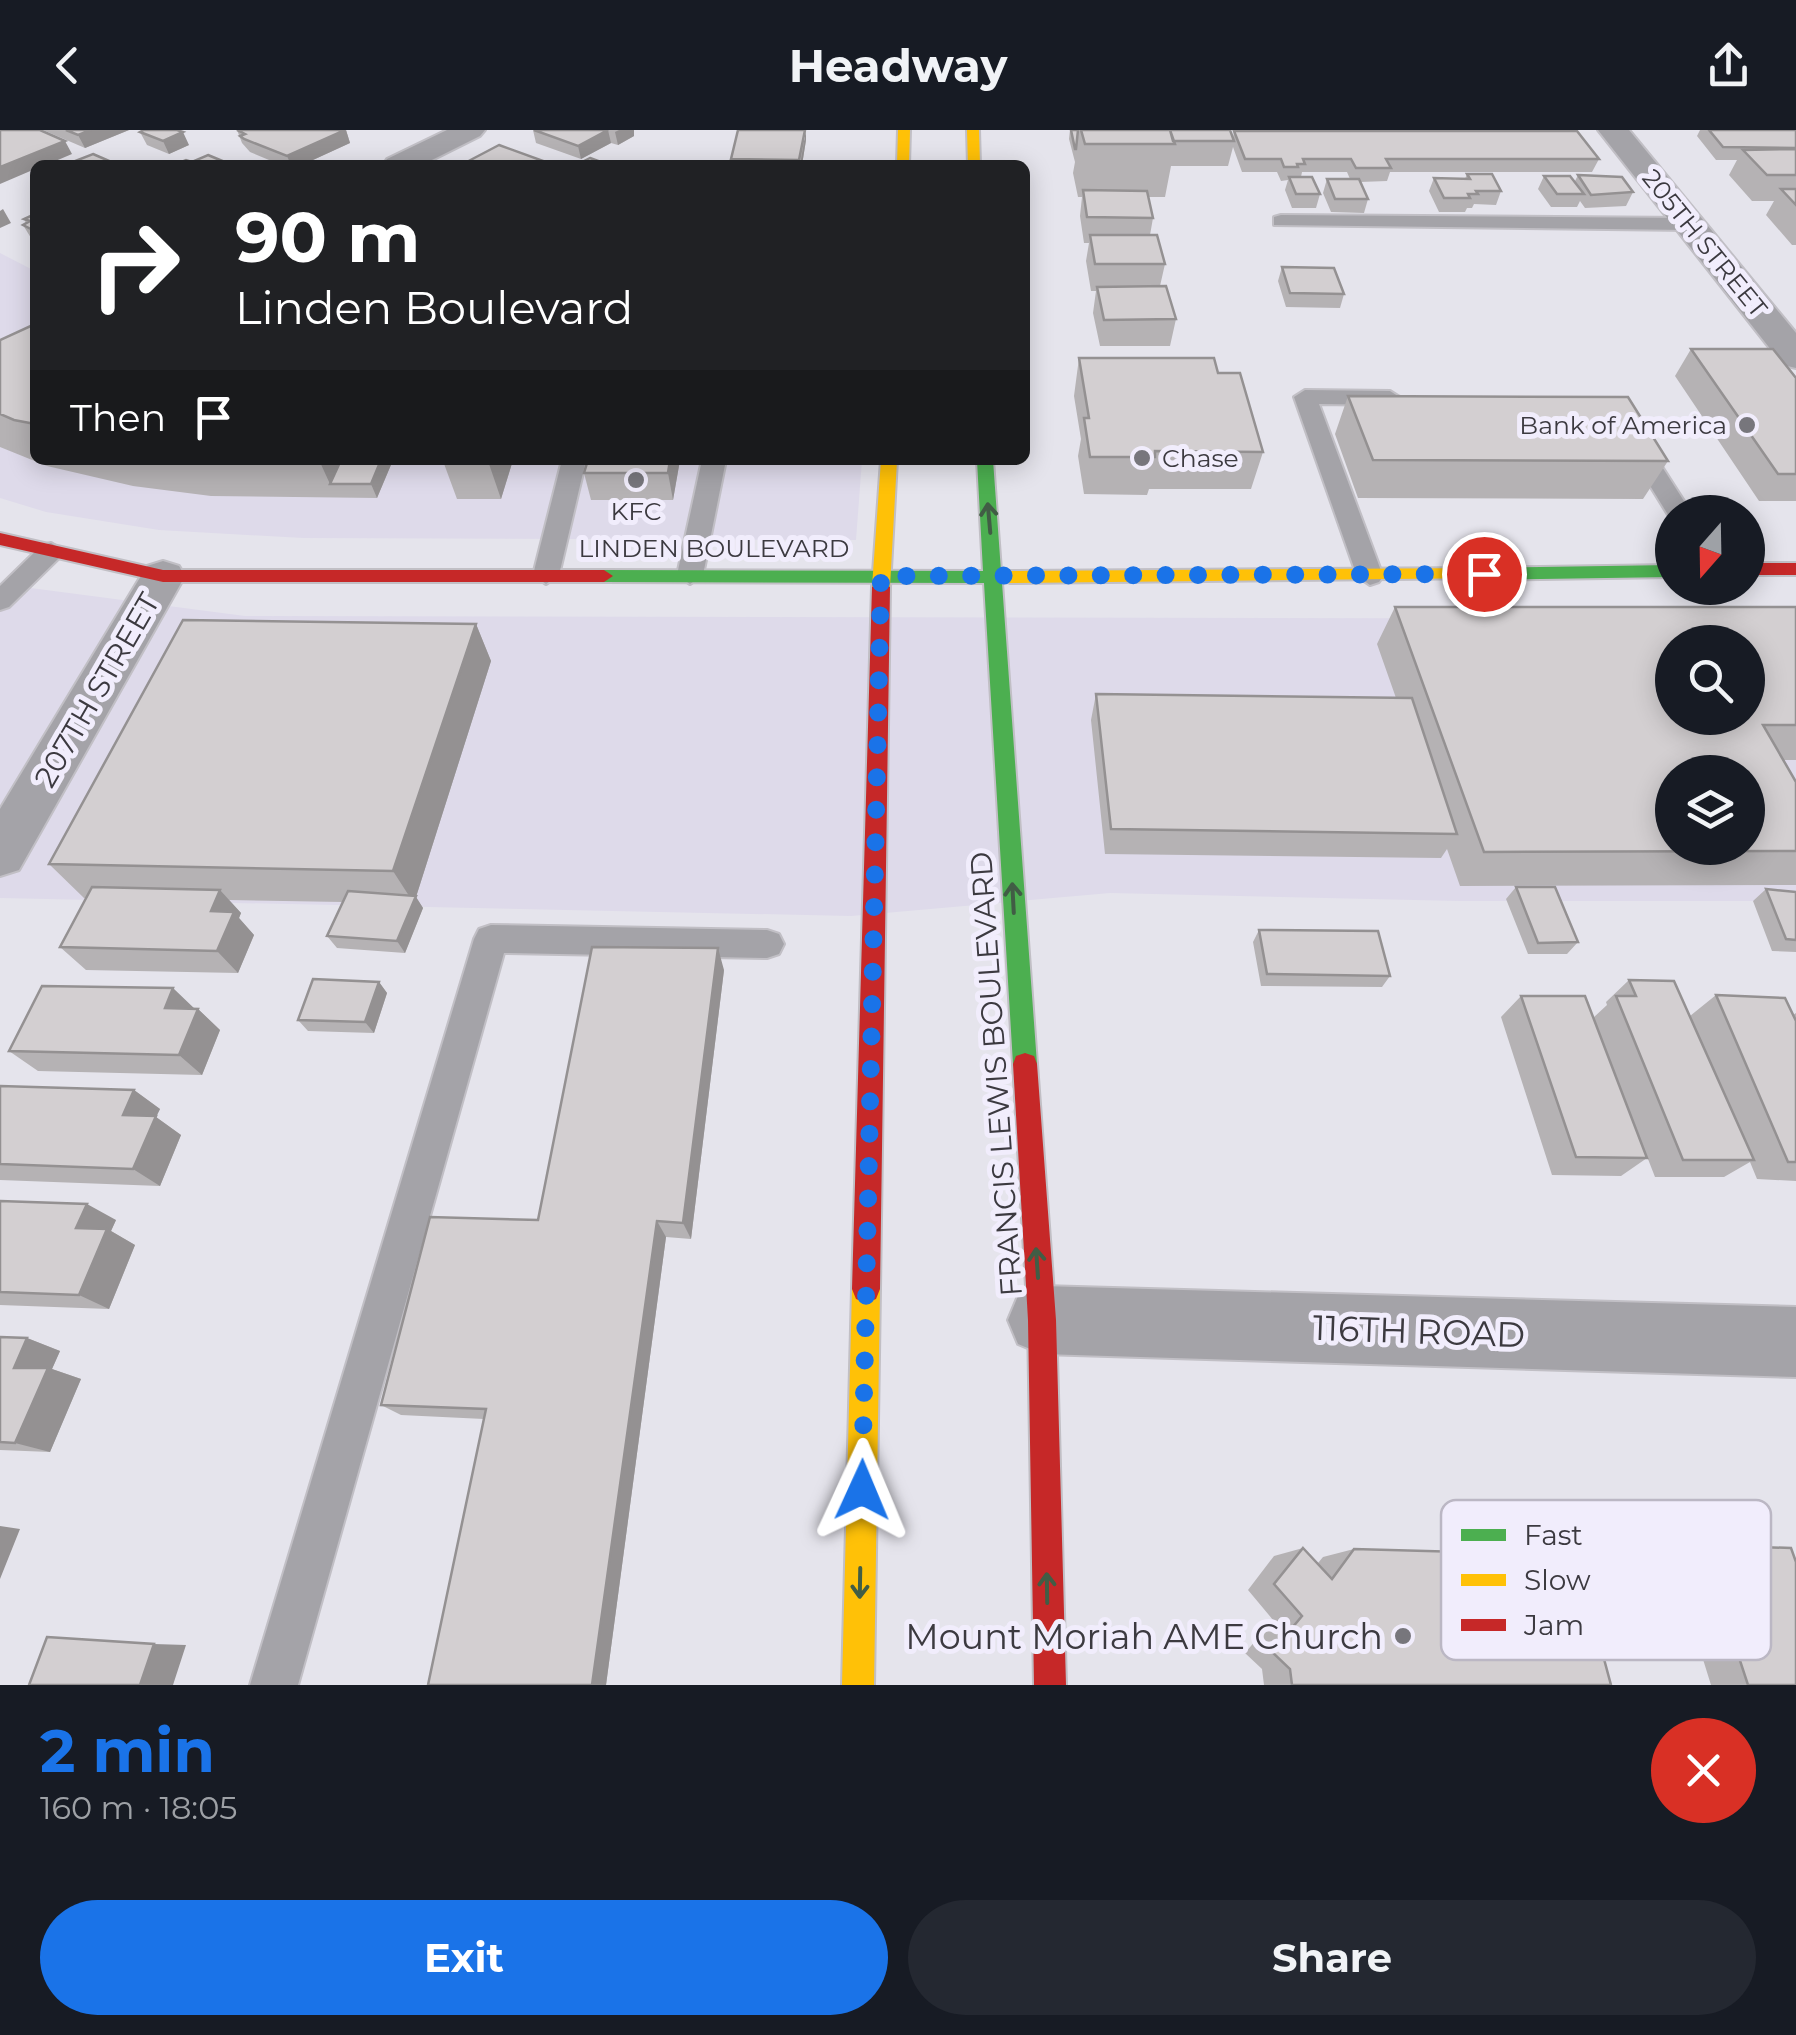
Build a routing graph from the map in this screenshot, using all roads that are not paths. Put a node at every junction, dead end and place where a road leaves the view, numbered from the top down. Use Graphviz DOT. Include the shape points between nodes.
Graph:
graph roads {
  1 [pos="470,130"];
  2 [pos="904,130"];
  3 [pos="973,130"];
  4 [pos="1613,130"];
  5 [pos="408,160"];
  6 [pos="903,160"];
  7 [pos="974,160"];
  8 [pos="1281,221"];
  9 [pos="1689,224"];
  10 [pos="1796,357"];
  11 [pos="1418,398"];
  12 [pos="1618,416"];
  13 [pos="573,465"];
  14 [pos="713,465"];
  15 [pos="889,465"];
  16 [pos="985,465"];
  17 [pos="1668,495"];
  18 [pos="0,540"];
  19 [pos="51,551"];
  20 [pos="1765,569"];
  21 [pos="1796,569"];
  22 [pos="1655,571"];
  23 [pos="546,575"];
  24 [pos="690,575"];
  25 [pos="163,576"];
  26 [pos="881,576"];
  27 [pos="994,576"];
  28 [pos="1370,576"];
  29 [pos="0,601"];
  30 [pos="0,856"];
  31 [pos="767,944"];
  32 [pos="1042,1320"];
  33 [pos="1796,1342"];
  34 [pos="274,1685"];
  35 [pos="858,1685"];
  36 [pos="1050,1685"];
  1 -- 5 [label="street"];
  2 -- 6 [label="main road"];
  3 -- 7 [label="main road"];
  4 -- 9 [label="street, 205TH STREET"];
  8 -- 9 [label="lane"];
  9 -- 10 [label="street, 205TH STREET"];
  11 -- 28 [label="lane" via="1305,397"];
  12 -- 17 [label="lane"];
  13 -- 23 [label="lane"];
  14 -- 24 [label="lane"];
  15 -- 26 [label="main road"];
  27 -- 16 [label="main road, FRANCIS LEWIS BOULEVARD, one-way"];
  18 -- 19 [label="main road, LINDEN BOULEVARD"];
  19 -- 25 [label="main road, LINDEN BOULEVARD"];
  19 -- 29 [label="lane"];
  20 -- 21 [label="main road"];
  22 -- 28 [label="main road, LINDEN BOULEVARD"];
  23 -- 24 [label="main road, LINDEN BOULEVARD"];
  23 -- 25 [label="main road, LINDEN BOULEVARD"];
  24 -- 26 [label="main road, LINDEN BOULEVARD"];
  25 -- 30 [label="street, 207TH STREET"];
  26 -- 27 [label="main road, LINDEN BOULEVARD"];
  26 -- 35 [label="main road, one-way"];
  27 -- 28 [label="main road, LINDEN BOULEVARD"];
  32 -- 27 [label="main road, FRANCIS LEWIS BOULEVARD, one-way"];
  31 -- 34 [label="lane" via="491,939"];
  32 -- 33 [label="street, 116TH ROAD"];
  36 -- 32 [label="main road, FRANCIS LEWIS BOULEVARD, one-way"];
}
